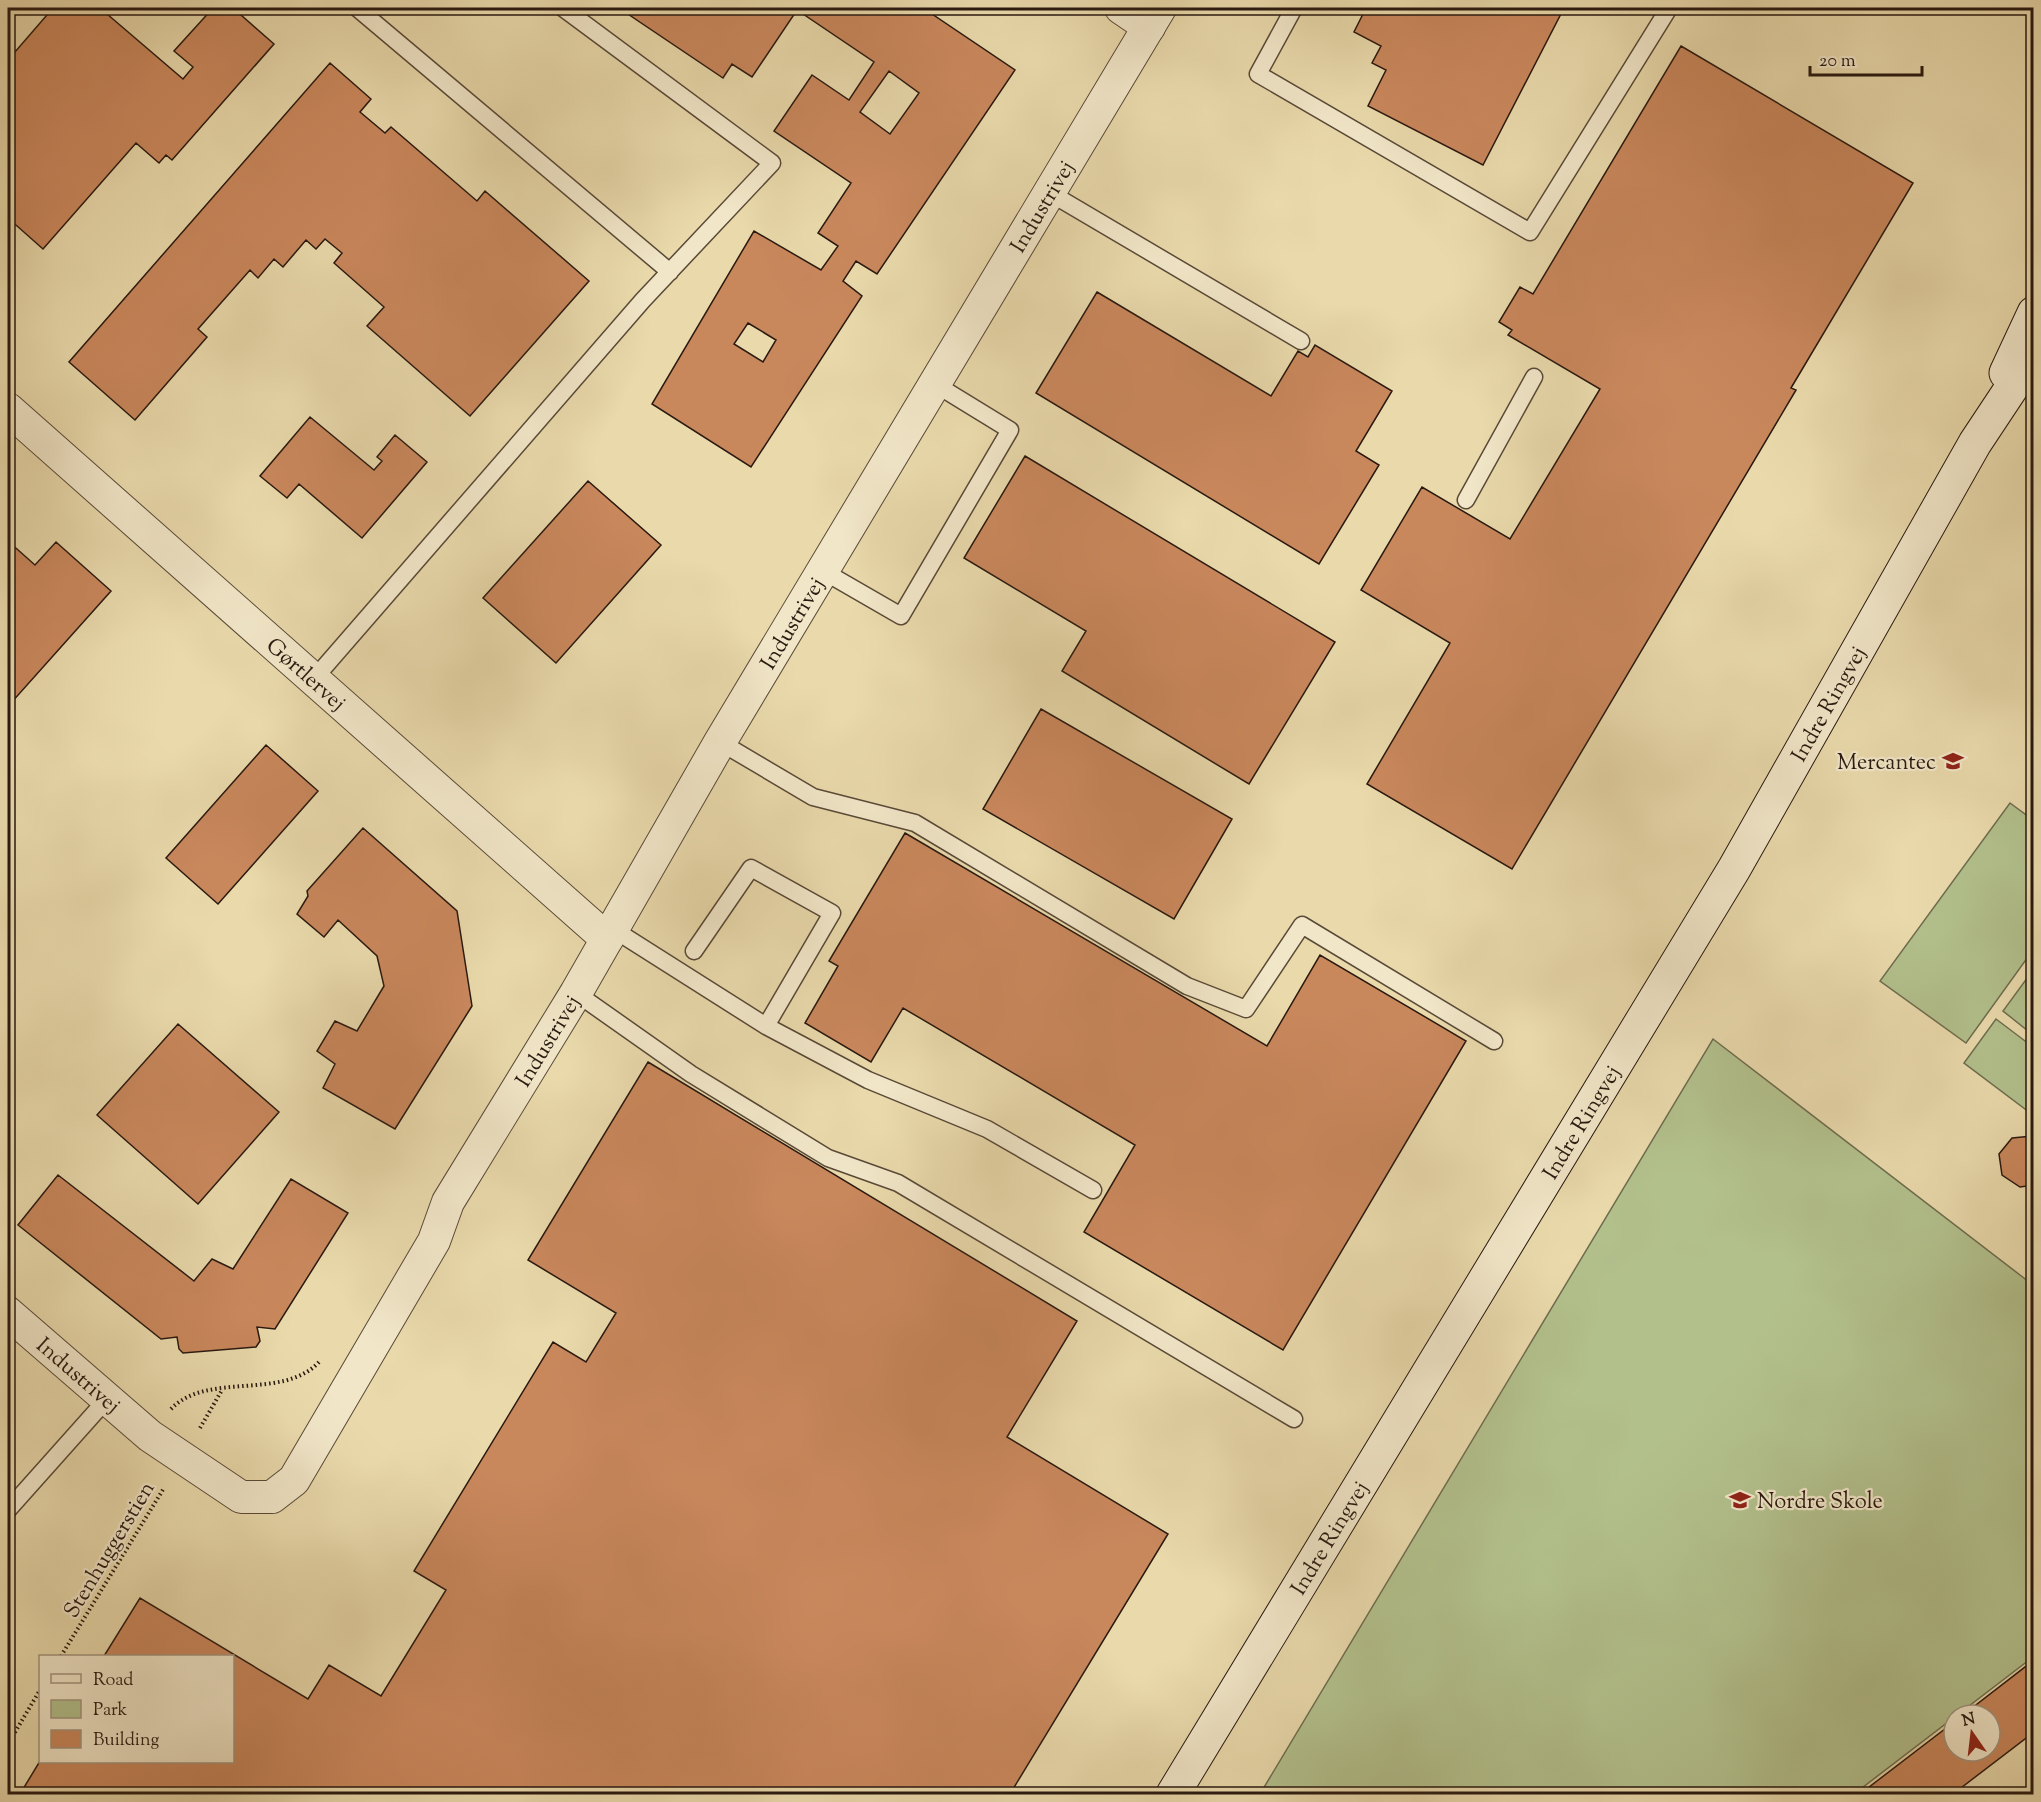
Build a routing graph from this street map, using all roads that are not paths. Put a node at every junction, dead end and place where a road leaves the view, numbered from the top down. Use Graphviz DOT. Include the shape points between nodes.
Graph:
graph roads {
  1 [pos="357,8"];
  2 [pos="563,8"];
  3 [pos="1121,8"];
  4 [pos="1294,8"];
  5 [pos="1669,8"];
  6 [pos="1154,17"];
  7 [pos="1050,193"];
  8 [pos="670,272"];
  9 [pos="2034,313"];
  10 [pos="1301,341"];
  11 [pos="2034,354"];
  12 [pos="1534,376"];
  13 [pos="935,384"];
  14 [pos="8,409"];
  15 [pos="1975,443"];
  16 [pos="1466,500"];
  17 [pos="823,571"];
  18 [pos="314,680"];
  19 [pos="720,742"];
  20 [pos="610,934"];
  21 [pos="694,951"];
  22 [pos="576,993"];
  23 [pos="765,1026"];
  24 [pos="1494,1041"];
  25 [pos="1093,1190"];
  26 [pos="8,1313"];
  27 [pos="107,1399"];
  28 [pos="1294,1419"];
  29 [pos="8,1510"];
  30 [pos="1173,1794"];
  1 -- 8 [label="lane"];
  2 -- 8 [label="lane" via="772,163"];
  3 -- 6 [label="street"];
  4 -- 5 [label="lane" via="1258,74 1530,232"];
  6 -- 7 [label="street, Industrivej"];
  7 -- 10 [label="lane"];
  7 -- 13 [label="street, Industrivej"];
  8 -- 18 [label="lane"];
  9 -- 15 [label="street, Indre Ringvej"];
  11 -- 15 [label="street, Indre Ringvej"];
  12 -- 16 [label="lane"];
  13 -- 17 [label="street, Industrivej"];
  13 -- 17 [label="lane" via="1010,429 901,616"];
  14 -- 18 [label="street, Gørtlervej"];
  15 -- 30 [label="street, Indre Ringvej" via="1734,869"];
  17 -- 19 [label="street, Industrivej"];
  18 -- 20 [label="street, Gørtlervej"];
  19 -- 20 [label="street, Industrivej"];
  19 -- 24 [label="lane" via="813,797 915,823 1186,987 1246,1009 1302,925"];
  20 -- 22 [label="street, Industrivej"];
  20 -- 23 [label="lane"];
  21 -- 23 [label="lane" via="751,868 832,913"];
  22 -- 27 [label="street, Industrivej" via="448,1202 434,1241 294,1480 272,1497 241,1497 150,1436"];
  22 -- 28 [label="lane" via="691,1074 828,1158 898,1183"];
  23 -- 25 [label="lane" via="868,1080 987,1129"];
  26 -- 27 [label="street, Industrivej"];
  27 -- 29 [label="lane"];
}
